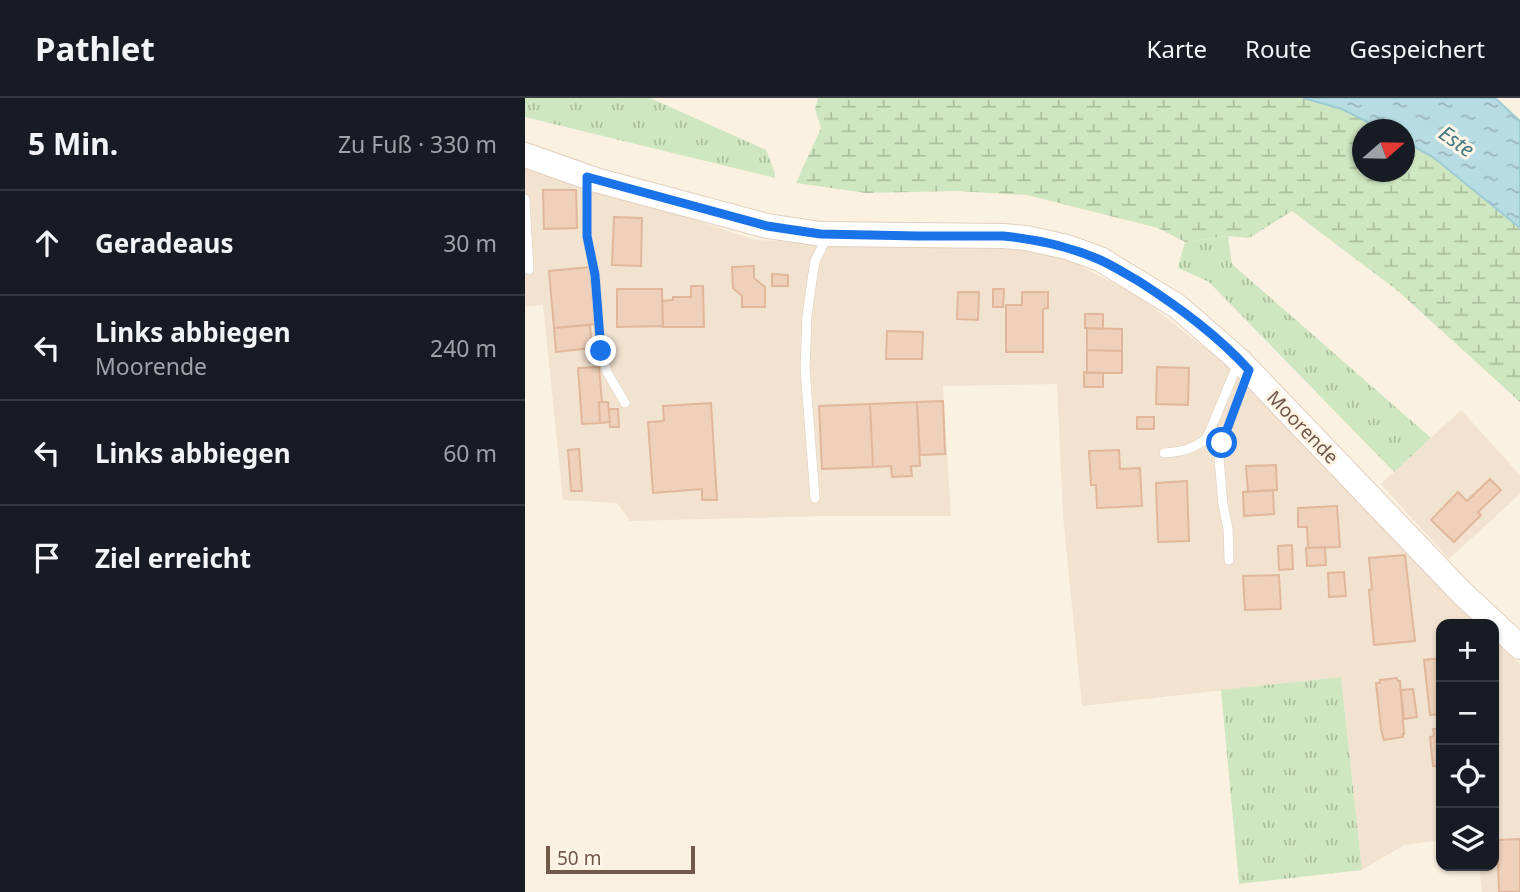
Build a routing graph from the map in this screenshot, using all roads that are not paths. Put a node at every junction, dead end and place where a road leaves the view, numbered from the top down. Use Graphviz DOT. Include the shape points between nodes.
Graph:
graph roads {
  1 [pos="525,155"];
  2 [pos="587,177"];
  3 [pos="525,199"];
  4 [pos="829,234"];
  5 [pos="529,270"];
  6 [pos="1244,365"];
  7 [pos="625,403"];
  8 [pos="1164,453"];
  9 [pos="815,498"];
  10 [pos="1229,561"];
  11 [pos="1520,647"];
  1 -- 2 [label="street, Moorende"];
  2 -- 4 [label="street, Moorende" via="767,226"];
  2 -- 7 [label="lane" via="587,236 601,351"];
  3 -- 5 [label="lane"];
  4 -- 6 [label="street, Moorende" via="1003,236 1067,247 1100,259 1177,306"];
  4 -- 9 [label="lane" via="815,261 807,316 805,368"];
  6 -- 8 [label="lane" via="1207,438 1181,452"];
  6 -- 10 [label="lane" via="1219,458"];
  6 -- 11 [label="street, Moorende" via="1462,593"];
}
